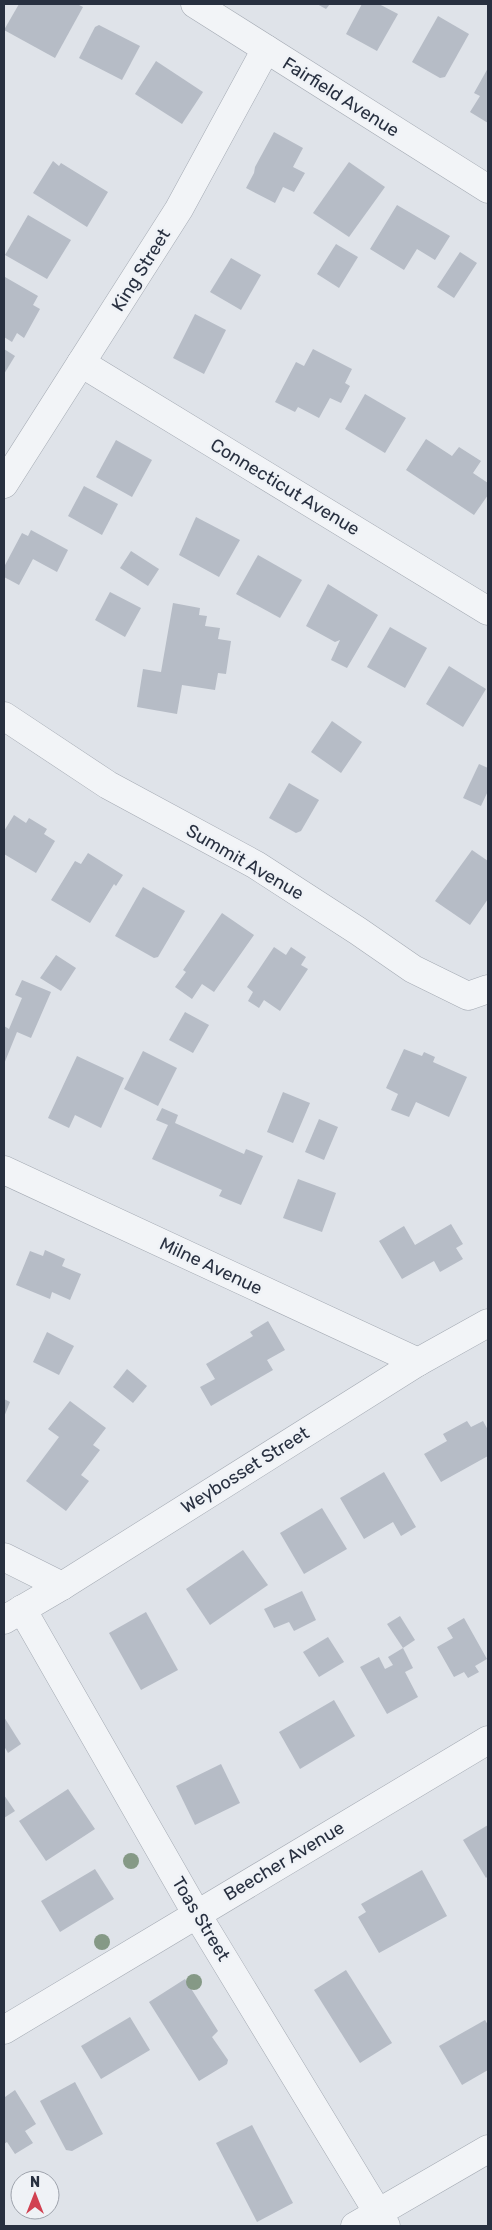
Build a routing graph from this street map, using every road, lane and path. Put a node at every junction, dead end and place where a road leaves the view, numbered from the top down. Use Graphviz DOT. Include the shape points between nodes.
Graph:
graph roads {
  1 [pos="195,4"];
  2 [pos="266,49"];
  3 [pos="488,189"];
  4 [pos="81,363"];
  5 [pos="4,484"];
  6 [pos="488,612"];
  7 [pos="4,716"];
  8 [pos="488,989"];
  9 [pos="4,1170"];
  10 [pos="488,1323"];
  11 [pos="418,1362"];
  12 [pos="4,1557"];
  13 [pos="62,1586"];
  14 [pos="13,1615"];
  15 [pos="488,1740"];
  16 [pos="196,1914"];
  17 [pos="4,2030"];
  18 [pos="488,2149"];
  19 [pos="373,2222"];
  1 -- 2 [label="street, Fairfield Avenue"];
  2 -- 3 [label="street, Fairfield Avenue"];
  2 -- 4 [label="street, King Street" via="179,209"];
  4 -- 5 [label="street, King Street"];
  4 -- 6 [label="street, Connecticut Avenue"];
  7 -- 8 [label="street, Summit Avenue" via="108,785 256,865 413,969 468,996"];
  9 -- 11 [label="street, Milne Avenue"];
  10 -- 11 [label="street, Weybosset Street"];
  11 -- 13 [label="street, Weybosset Street"];
  12 -- 13 [label="street"];
  13 -- 14 [label="street, Weybosset Street"];
  14 -- 16 [label="street, Toas Street"];
  15 -- 16 [label="street, Beecher Avenue"];
  16 -- 17 [label="street, Beecher Avenue"];
  16 -- 19 [label="street, Toas Street"];
  18 -- 19 [label="street"];
}
